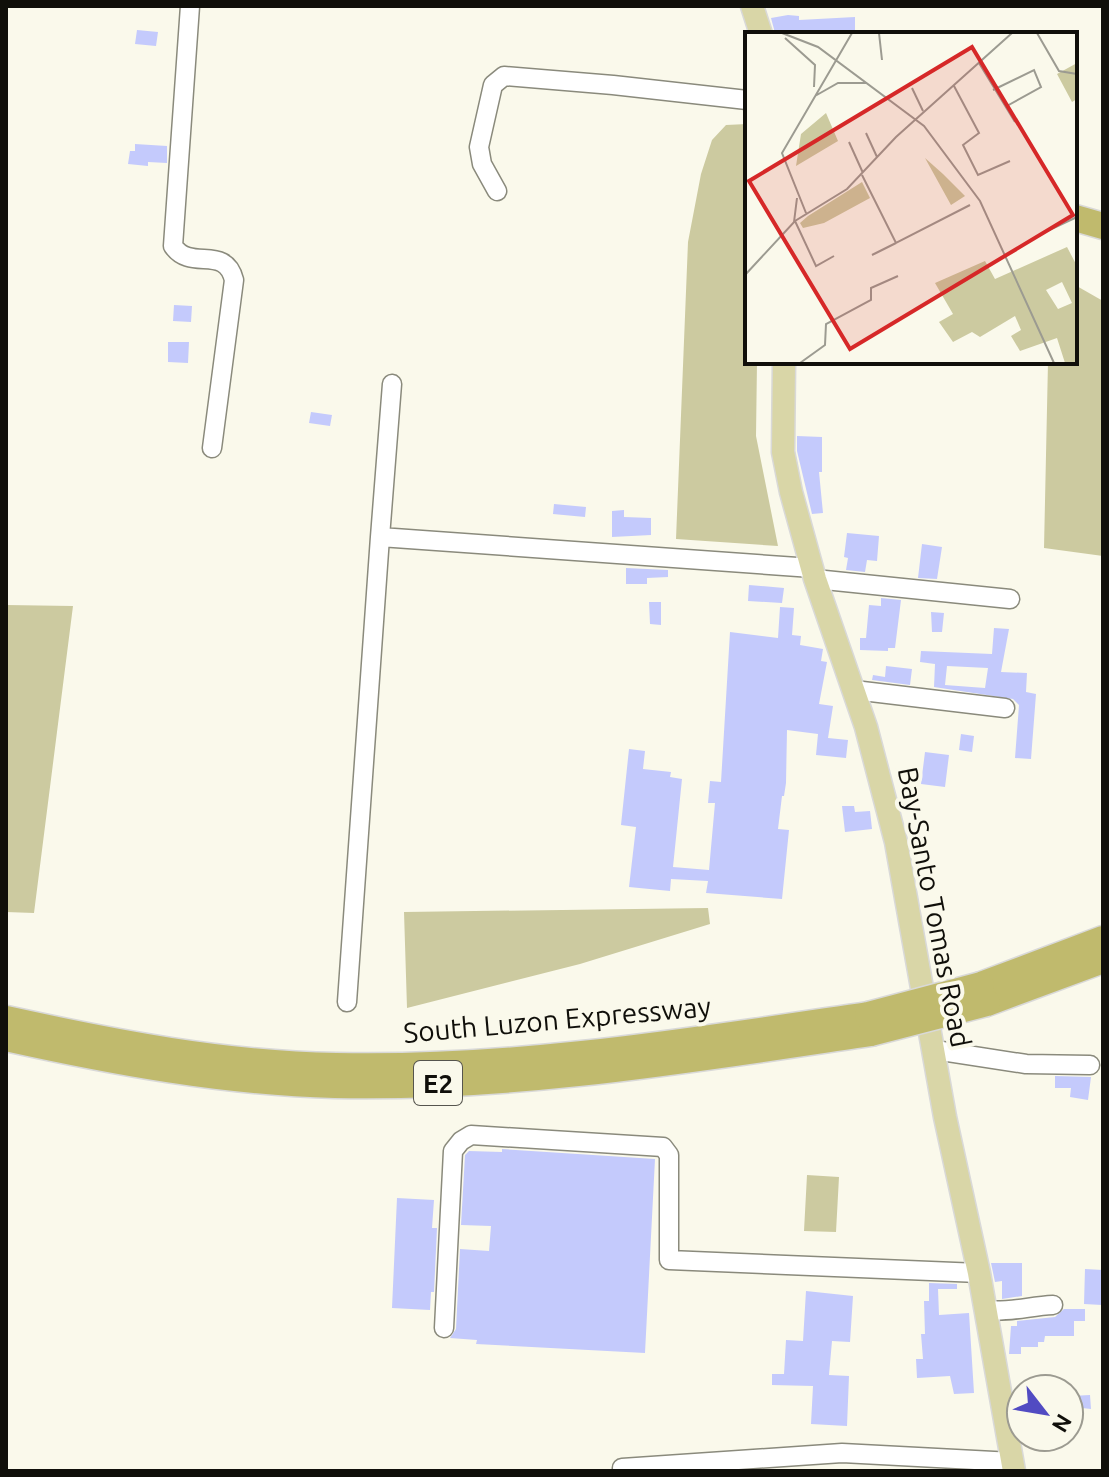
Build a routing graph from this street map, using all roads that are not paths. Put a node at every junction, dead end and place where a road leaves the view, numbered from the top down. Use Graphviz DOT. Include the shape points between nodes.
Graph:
graph roads {
  1 [pos="190,6"];
  2 [pos="752,6"];
  3 [pos="760,32"];
  4 [pos="745,100"];
  5 [pos="497,191"];
  6 [pos="1077,208"];
  7 [pos="1103,214"];
  8 [pos="1077,219"];
  9 [pos="1103,226"];
  10 [pos="784,364"];
  11 [pos="392,384"];
  12 [pos="212,448"];
  13 [pos="380,537"];
  14 [pos="813,573"];
  15 [pos="1010,599"];
  16 [pos="854,690"];
  17 [pos="1005,708"];
  18 [pos="1103,939"];
  19 [pos="1103,960"];
  20 [pos="984,994"];
  21 [pos="347,1002"];
  22 [pos="6,1019"];
  23 [pos="870,1024"];
  24 [pos="6,1038"];
  25 [pos="935,1050"];
  26 [pos="1090,1065"];
  27 [pos="979,1273"];
  28 [pos="1053,1305"];
  29 [pos="985,1310"];
  30 [pos="444,1328"];
  31 [pos="842,1462"];
  32 [pos="726,1466"];
  33 [pos="1014,1466"];
  34 [pos="622,1468"];
  1 -- 12 [label="street" via="173,246 180,255 223,261 234,280"];
  2 -- 3 [label="main road"];
  4 -- 5 [label="street" via="504,76 493,85 479,147"];
  6 -- 7 [label="highway"];
  8 -- 9 [label="highway"];
  10 -- 14 [label="main road, Bay-Santo Tomas Road" via="783,452"];
  11 -- 13 [label="street"];
  13 -- 14 [label="street"];
  13 -- 21 [label="street"];
  14 -- 15 [label="street"];
  14 -- 16 [label="main road, Bay-Santo Tomas Road"];
  16 -- 17 [label="street"];
  16 -- 25 [label="main road, Bay-Santo Tomas Road" via="896,842"];
  18 -- 20 [label="highway, South Luzon Expressway / E2"];
  19 -- 20 [label="highway, South Luzon Expressway / E2"];
  20 -- 23 [label="highway, South Luzon Expressway / E2, bridge"];
  22 -- 23 [label="highway, South Luzon Expressway / E2" via="224,1059 335,1066 466,1064"];
  23 -- 24 [label="highway, South Luzon Expressway / E2" via="644,1067 468,1083 335,1085 222,1077 113,1062"];
  25 -- 26 [label="street" via="1026,1064"];
  25 -- 27 [label="main road, Bay-Santo Tomas Road"];
  27 -- 29 [label="main road, Bay-Santo Tomas Road"];
  27 -- 30 [label="street" via="669,1260 669,1155 663,1147 471,1135 453,1151"];
  28 -- 29 [label="street"];
  29 -- 33 [label="main road, Bay-Santo Tomas Road"];
  31 -- 32 [label="street"];
  31 -- 33 [label="street"];
  32 -- 34 [label="street"];
}
